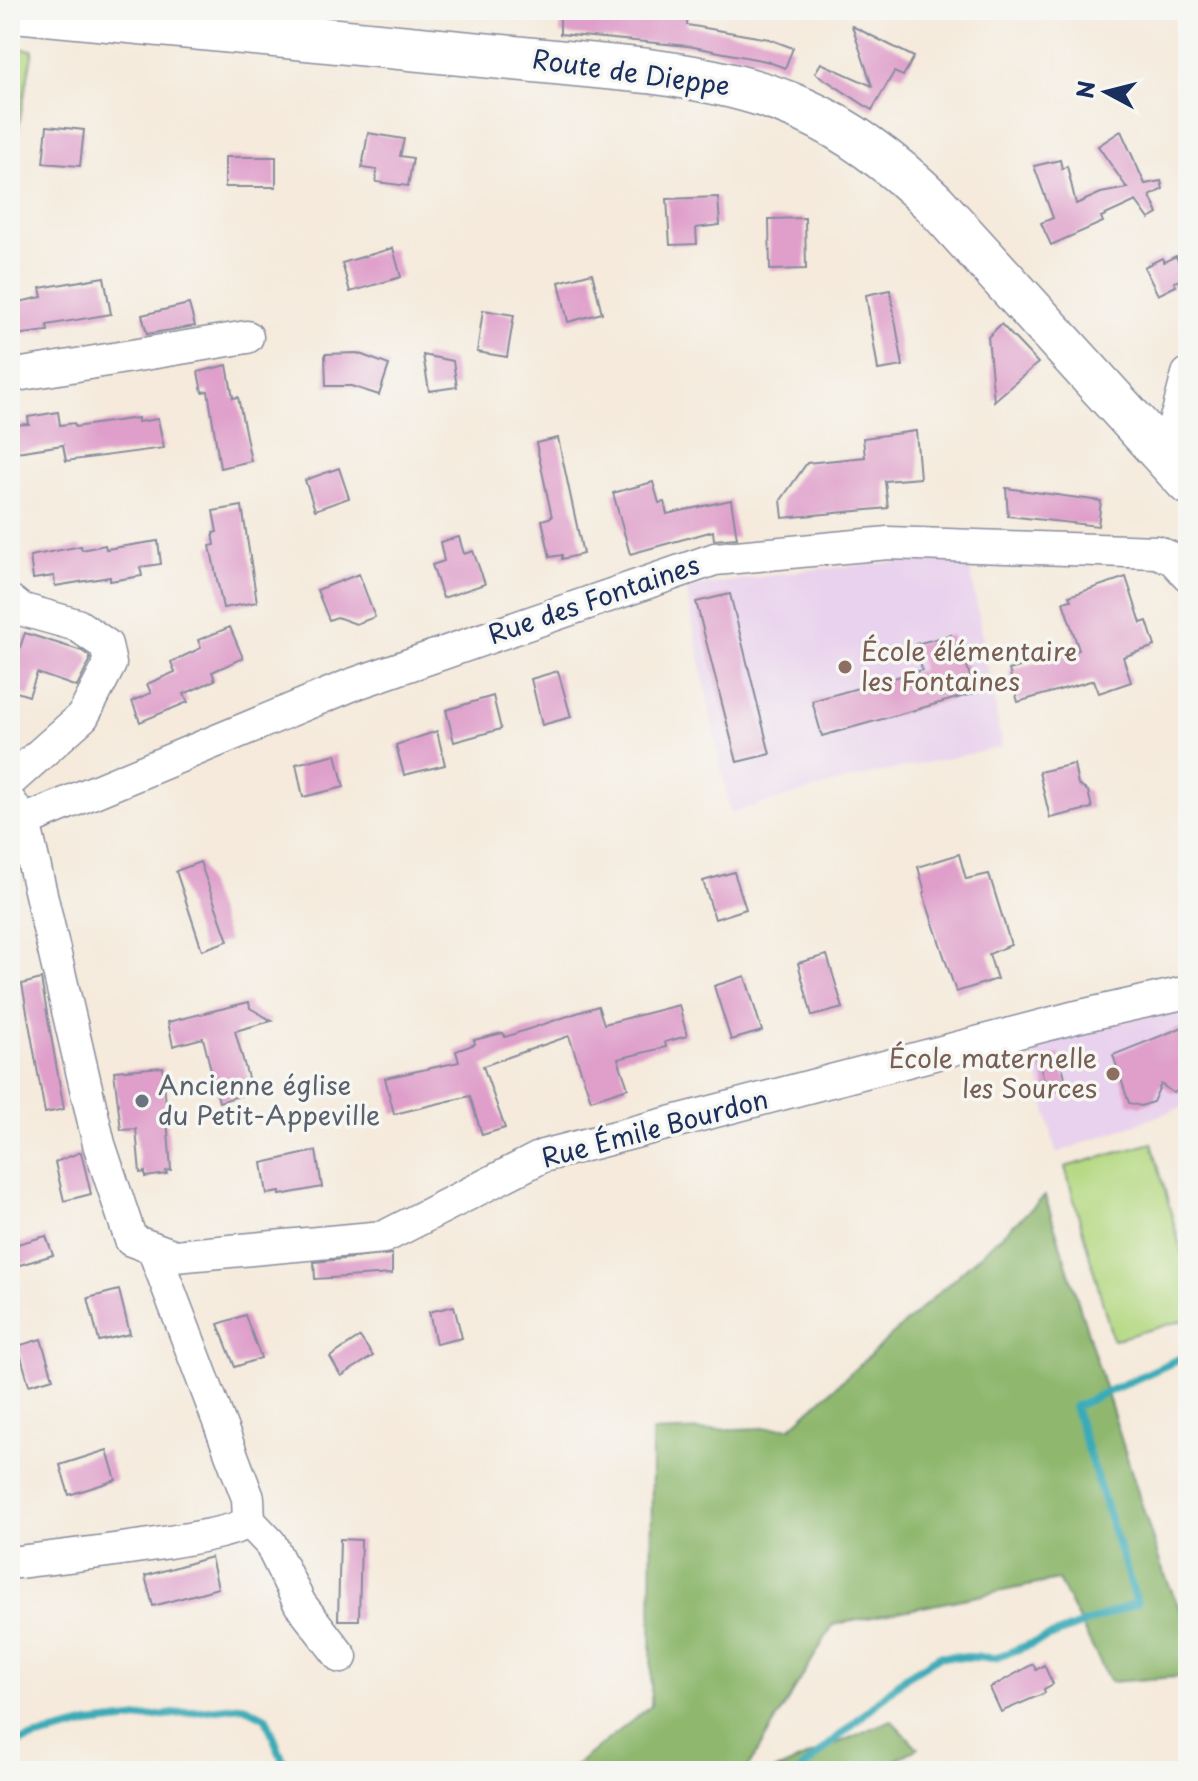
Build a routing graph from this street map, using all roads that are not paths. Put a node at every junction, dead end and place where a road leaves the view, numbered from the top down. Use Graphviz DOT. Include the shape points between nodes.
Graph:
graph roads {
  1 [pos="15,10"];
  2 [pos="83,13"];
  3 [pos="247,337"];
  4 [pos="1188,374"];
  5 [pos="10,376"];
  6 [pos="1175,468"];
  7 [pos="1188,575"];
  8 [pos="10,601"];
  9 [pos="10,781"];
  10 [pos="17,811"];
  11 [pos="1188,992"];
  12 [pos="153,1248"];
  13 [pos="249,1521"];
  14 [pos="10,1563"];
  15 [pos="341,1657"];
  1 -- 2 [label="main road, Route de Dieppe"];
  2 -- 6 [label="main road, Route de Dieppe" via="648,71 715,81 794,104 853,136 934,203"];
  3 -- 5 [label="street"];
  4 -- 6 [label="street" via="1178,413"];
  7 -- 10 [label="street, Rue des Fontaines" via="1173,559 1142,551 888,543 715,559 351,685"];
  8 -- 9 [label="street" via="20,609 77,625 106,645 110,664 83,716"];
  10 -- 12 [label="street" via="99,1144 131,1240"];
  11 -- 12 [label="street, Rue Émile Bourdon" via="543,1156 384,1237 175,1256"];
  12 -- 13 [label="street" via="248,1498"];
  13 -- 14 [label="street" via="209,1535"];
  13 -- 15 [label="street" via="270,1543 300,1604"];
}
